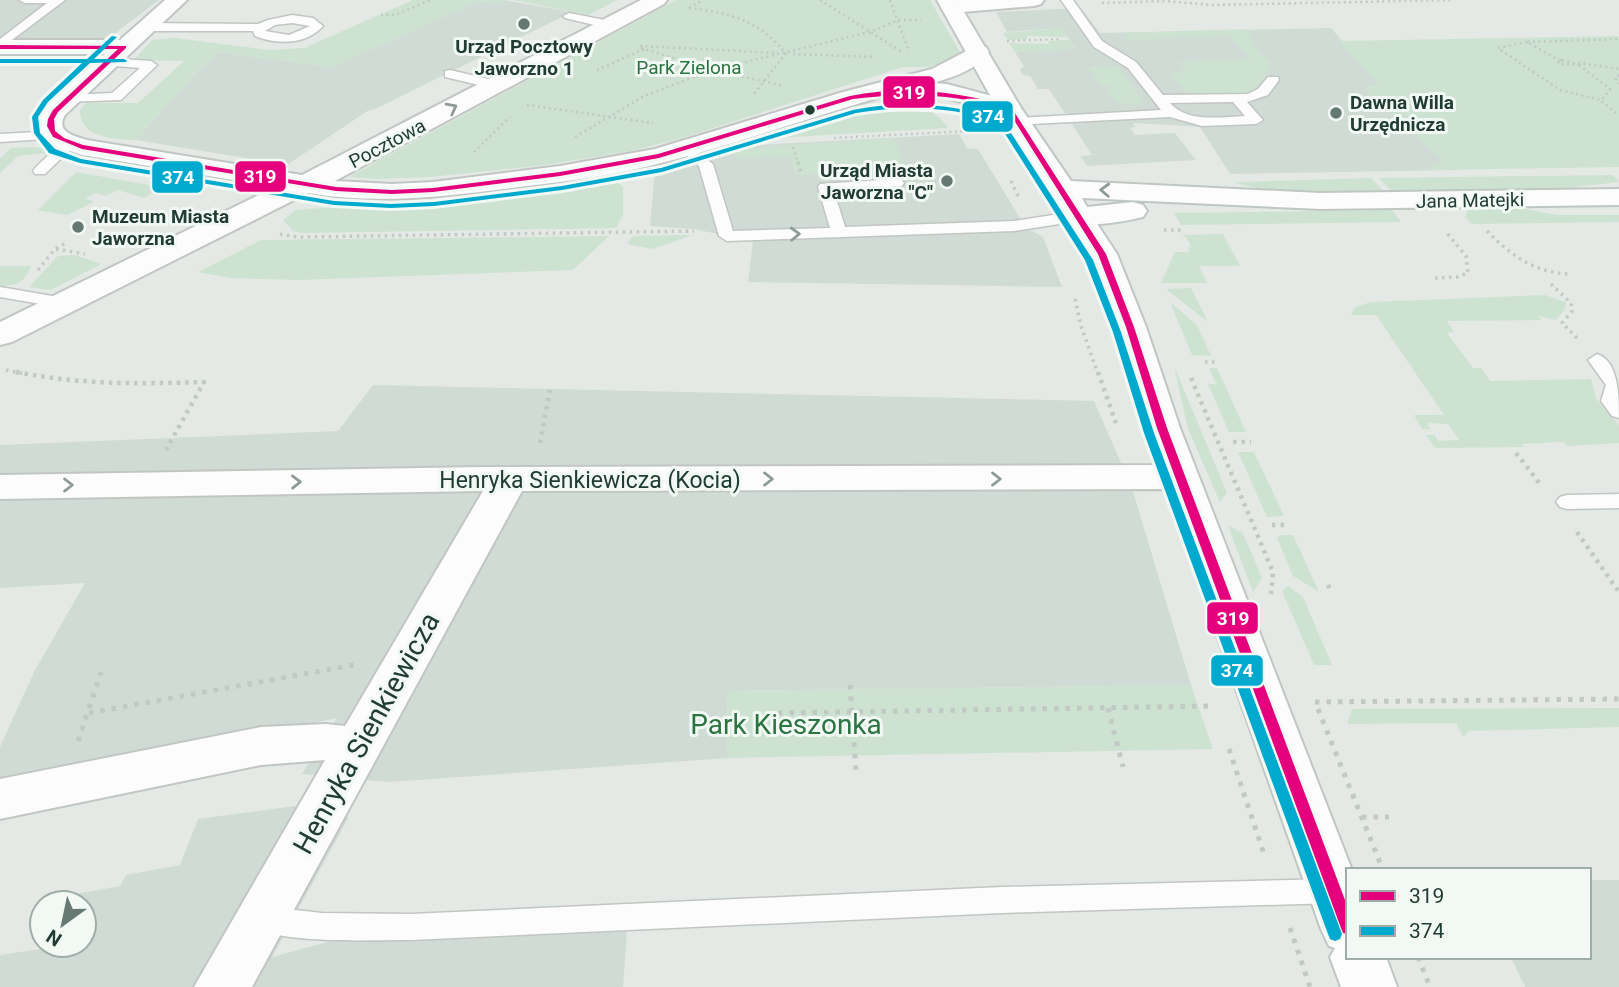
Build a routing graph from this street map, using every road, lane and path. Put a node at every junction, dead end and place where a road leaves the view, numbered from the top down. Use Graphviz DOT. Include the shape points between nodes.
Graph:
graph roads {
  1 [pos="25,0"];
  2 [pos="177,0"];
  3 [pos="430,0"];
  4 [pos="657,0"];
  5 [pos="820,0"];
  6 [pos="890,0"];
  7 [pos="1034,0"];
  8 [pos="1067,0"];
  9 [pos="1454,0"];
  10 [pos="1113,3"];
  11 [pos="949,4"];
  12 [pos="689,8"];
  13 [pos="381,15"];
  14 [pos="569,16"];
  15 [pos="898,20"];
  16 [pos="611,25"];
  17 [pos="146,27"];
  18 [pos="260,28"];
  19 [pos="870,32"];
  20 [pos="1068,39"];
  21 [pos="1619,39"];
  22 [pos="1527,42"];
  23 [pos="0,46"];
  24 [pos="989,47"];
  25 [pos="644,49"];
  26 [pos="786,53"];
  27 [pos="115,55"];
  28 [pos="884,57"];
  29 [pos="1560,61"];
  30 [pos="1578,64"];
  31 [pos="1619,69"];
  32 [pos="712,70"];
  33 [pos="595,71"];
  34 [pos="450,74"];
  35 [pos="1619,75"];
  36 [pos="1273,80"];
  37 [pos="763,82"];
  38 [pos="1619,84"];
  39 [pos="496,85"];
  40 [pos="789,86"];
  41 [pos="880,91"];
  42 [pos="68,99"];
  43 [pos="535,99"];
  44 [pos="1160,99"];
  45 [pos="1237,99"];
  46 [pos="1601,100"];
  47 [pos="747,103"];
  48 [pos="515,112"];
  49 [pos="1171,113"];
  50 [pos="1013,115"];
  51 [pos="1619,115"];
  52 [pos="611,117"];
  53 [pos="665,125"];
  54 [pos="970,131"];
  55 [pos="833,138"];
  56 [pos="63,139"];
  57 [pos="566,141"];
  58 [pos="792,141"];
  59 [pos="4,142"];
  60 [pos="687,149"];
  61 [pos="466,160"];
  62 [pos="40,171"];
  63 [pos="897,183"];
  64 [pos="297,187"];
  65 [pos="825,187"];
  66 [pos="1619,197"];
  67 [pos="1071,203"];
  68 [pos="237,216"];
  69 [pos="1486,229"];
  70 [pos="1444,230"];
  71 [pos="839,232"];
  72 [pos="727,236"];
  73 [pos="55,249"];
  74 [pos="89,256"];
  75 [pos="1569,274"];
  76 [pos="1435,278"];
  77 [pos="1551,284"];
  78 [pos="0,292"];
  79 [pos="64,303"];
  80 [pos="1562,323"];
  81 [pos="0,335"];
  82 [pos="1597,360"];
  83 [pos="1205,362"];
  84 [pos="1214,362"];
  85 [pos="1186,365"];
  86 [pos="0,369"];
  87 [pos="550,390"];
  88 [pos="1619,412"];
  89 [pos="1233,442"];
  90 [pos="1251,442"];
  91 [pos="1181,477"];
  92 [pos="523,479"];
  93 [pos="147,485"];
  94 [pos="0,487"];
  95 [pos="1619,501"];
  96 [pos="1566,502"];
  97 [pos="1272,525"];
  98 [pos="1289,525"];
  99 [pos="1328,586"];
  100 [pos="1331,592"];
  101 [pos="1276,606"];
  102 [pos="407,657"];
  103 [pos="101,672"];
  104 [pos="849,685"];
  105 [pos="1310,690"];
  106 [pos="1619,699"];
  107 [pos="1315,702"];
  108 [pos="1214,706"];
  109 [pos="1108,708"];
  110 [pos="852,712"];
  111 [pos="89,713"];
  112 [pos="778,713"];
  113 [pos="357,746"];
  114 [pos="1124,767"];
  115 [pos="856,771"];
  116 [pos="62,786"];
  117 [pos="0,799"];
  118 [pos="1362,817"];
  119 [pos="1389,817"];
  120 [pos="1382,868"];
  121 [pos="1341,910"];
  122 [pos="261,919"];
  123 [pos="1359,959"];
  124 [pos="1419,959"];
  125 [pos="221,987"];
  126 [pos="1369,987"];
  127 [pos="1430,987"];
  1 -- 23 [label="lane" via="59,0"];
  2 -- 17 [label="street"];
  3 -- 13 [label="path" via="395,15"];
  4 -- 16 [label="street, Pocztowa"];
  5 -- 19 [label="path"];
  6 -- 15 [label="path"];
  7 -- 11 [label="street"];
  8 -- 44 [label="lane" via="1098,44 1132,65"];
  9 -- 10 [label="path"];
  11 -- 24 [label="street"];
  12 -- 26 [label="path" via="757,23"];
  14 -- 16 [label="lane"];
  15 -- 19 [label="path"];
  15 -- 19 [label="path" via="912,58"];
  16 -- 39 [label="street, Pocztowa"];
  17 -- 18 [label="lane"];
  17 -- 27 [label="street"];
  19 -- 26 [label="path"];
  20 -- 24 [label="path"];
  21 -- 22 [label="path"];
  22 -- 29 [label="path"];
  22 -- 46 [label="path" via="1498,48 1560,90"];
  23 -- 27 [label="street"];
  24 -- 41 [label="street" via="953,69"];
  24 -- 50 [label="street"];
  25 -- 26 [label="path" via="634,46"];
  25 -- 32 [label="path"];
  25 -- 33 [label="path"];
  26 -- 28 [label="path"];
  26 -- 32 [label="path"];
  26 -- 37 [label="path"];
  27 -- 42 [label="street"];
  27 -- 42 [label="lane" via="151,65 117,97"];
  29 -- 30 [label="path"];
  29 -- 30 [label="path" via="1567,67"];
  30 -- 31 [label="path"];
  30 -- 46 [label="path" via="1611,90"];
  32 -- 37 [label="path"];
  32 -- 52 [label="path" via="645,96"];
  34 -- 39 [label="lane"];
  35 -- 38 [label="path" via="1615,78"];
  36 -- 45 [label="lane" via="1263,93"];
  37 -- 40 [label="path"];
  37 -- 47 [label="path"];
  64 -- 39 [label="street, Pocztowa, one-way"];
  41 -- 50 [label="street" via="947,91"];
  41 -- 60 [label="street"];
  42 -- 56 [label="street" via="49,121 50,129"];
  43 -- 52 [label="path" via="523,105"];
  44 -- 45 [label="lane"];
  44 -- 49 [label="lane"];
  45 -- 49 [label="lane" via="1256,120 1239,126"];
  46 -- 51 [label="path"];
  48 -- 61 [label="path"];
  49 -- 50 [label="lane"];
  50 -- 67 [label="street"];
  52 -- 53 [label="path"];
  52 -- 57 [label="path"];
  54 -- 55 [label="path"];
  56 -- 59 [label="lane"];
  56 -- 62 [label="lane"];
  56 -- 64 [label="street" via="82,147"];
  58 -- 65 [label="path" via="801,174"];
  60 -- 64 [label="street" via="595,169 433,190"];
  60 -- 72 [label="lane" via="706,164"];
  63 -- 65 [label="lane"];
  64 -- 68 [label="street, Pocztowa"];
  65 -- 71 [label="lane"];
  66 -- 67 [label="street, Jana Matejki" via="1320,201 1146,210"];
  67 -- 71 [label="lane" via="1044,222"];
  67 -- 91 [label="street" via="1102,254"];
  68 -- 72 [label="path" via="288,237 699,231"];
  68 -- 79 [label="street, Pocztowa"];
  69 -- 75 [label="path" via="1520,263 1551,274"];
  70 -- 76 [label="path" via="1471,265 1468,273 1457,277"];
  72 -- 71 [label="lane, one-way"];
  73 -- 74 [label="path"];
  77 -- 80 [label="path" via="1571,303 1572,311"];
  78 -- 79 [label="lane"];
  79 -- 81 [label="street, Pocztowa"];
  82 -- 88 [label="lane" via="1616,384 1611,401"];
  83 -- 84 [label="path"];
  85 -- 101 [label="path" via="1273,572 1271,594"];
  86 -- 93 [label="path" via="113,385 204,382"];
  87 -- 92 [label="path" via="536,462"];
  89 -- 90 [label="path"];
  92 -- 91 [label="street, Henryka Sienkiewicza (Kocia), one-way"];
  91 -- 121 [label="street"];
  93 -- 92 [label="street, Henryka Sienkiewicza (Kocia), one-way"];
  92 -- 102 [label="street, Henryka Sienkiewicza"];
  94 -- 93 [label="street, Henryka Sienkiewicza (Kocia), one-way"];
  95 -- 96 [label="lane"];
  97 -- 98 [label="path"];
  99 -- 100 [label="path"];
  102 -- 111 [label="path"];
  102 -- 113 [label="street, Henryka Sienkiewicza"];
  103 -- 111 [label="path"];
  104 -- 110 [label="path"];
  105 -- 107 [label="path"];
  106 -- 107 [label="path"];
  107 -- 118 [label="path"];
  108 -- 109 [label="path"];
  109 -- 110 [label="path"];
  109 -- 114 [label="path"];
  110 -- 112 [label="path"];
  110 -- 115 [label="path"];
  111 -- 116 [label="path"];
  113 -- 116 [label="street" via="326,742 261,746"];
  113 -- 122 [label="street, Henryka Sienkiewicza"];
  116 -- 117 [label="street"];
  118 -- 119 [label="path"];
  118 -- 120 [label="path"];
  121 -- 122 [label="lane" via="961,902 411,927 323,926"];
  122 -- 125 [label="street, Henryka Sienkiewicza"];
  123 -- 126 [label="street"];
  124 -- 127 [label="path"];
}
